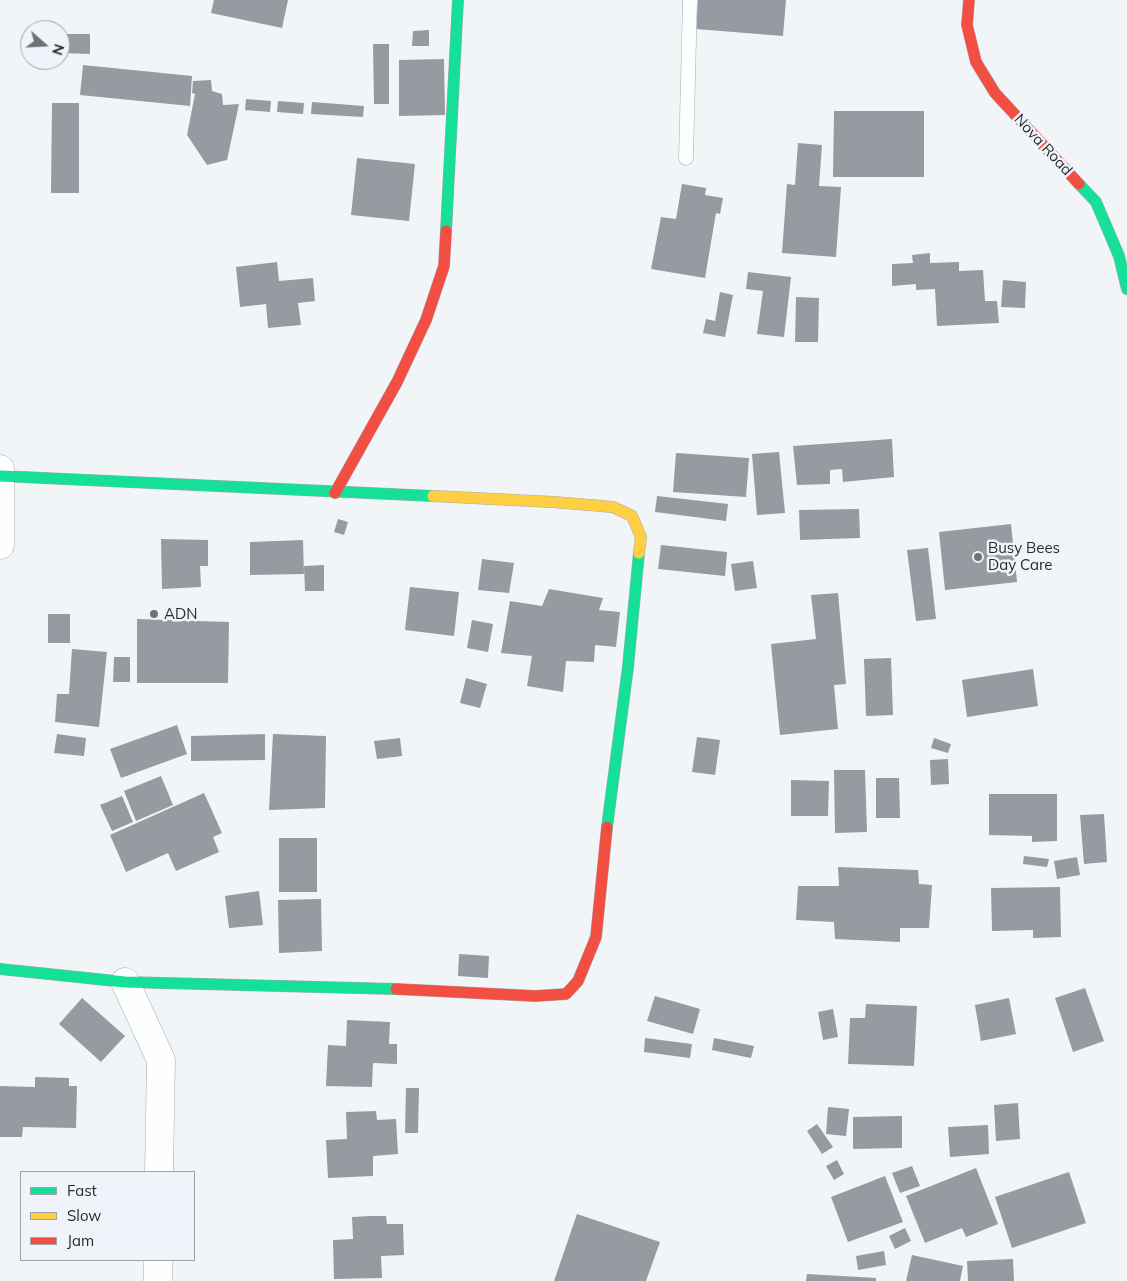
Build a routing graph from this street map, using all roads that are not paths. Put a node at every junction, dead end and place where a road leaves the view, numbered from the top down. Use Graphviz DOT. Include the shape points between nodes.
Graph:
graph roads {
  1 [pos="458,0"];
  2 [pos="690,0"];
  3 [pos="969,0"];
  4 [pos="686,158"];
  5 [pos="1127,289"];
  6 [pos="0,469"];
  7 [pos="0,476"];
  8 [pos="335,492"];
  9 [pos="0,545"];
  10 [pos="0,969"];
  11 [pos="125,982"];
  12 [pos="159,1171"];
  13 [pos="158,1261"];
  14 [pos="158,1281"];
  1 -- 8 [label="street" via="444,266 426,320 397,382"];
  2 -- 4 [label="lane"];
  3 -- 5 [label="street, Nova Road" via="967,26 976,62 995,93 1096,202 1119,256"];
  6 -- 7 [label="street"];
  7 -- 8 [label="street"];
  7 -- 9 [label="street"];
  8 -- 11 [label="street" via="613,507 632,516 641,537 628,667 596,937 582,972 566,994 535,996"];
  10 -- 11 [label="street"];
  11 -- 12 [label="street" via="161,1060"];
  13 -- 14 [label="street"];
}
